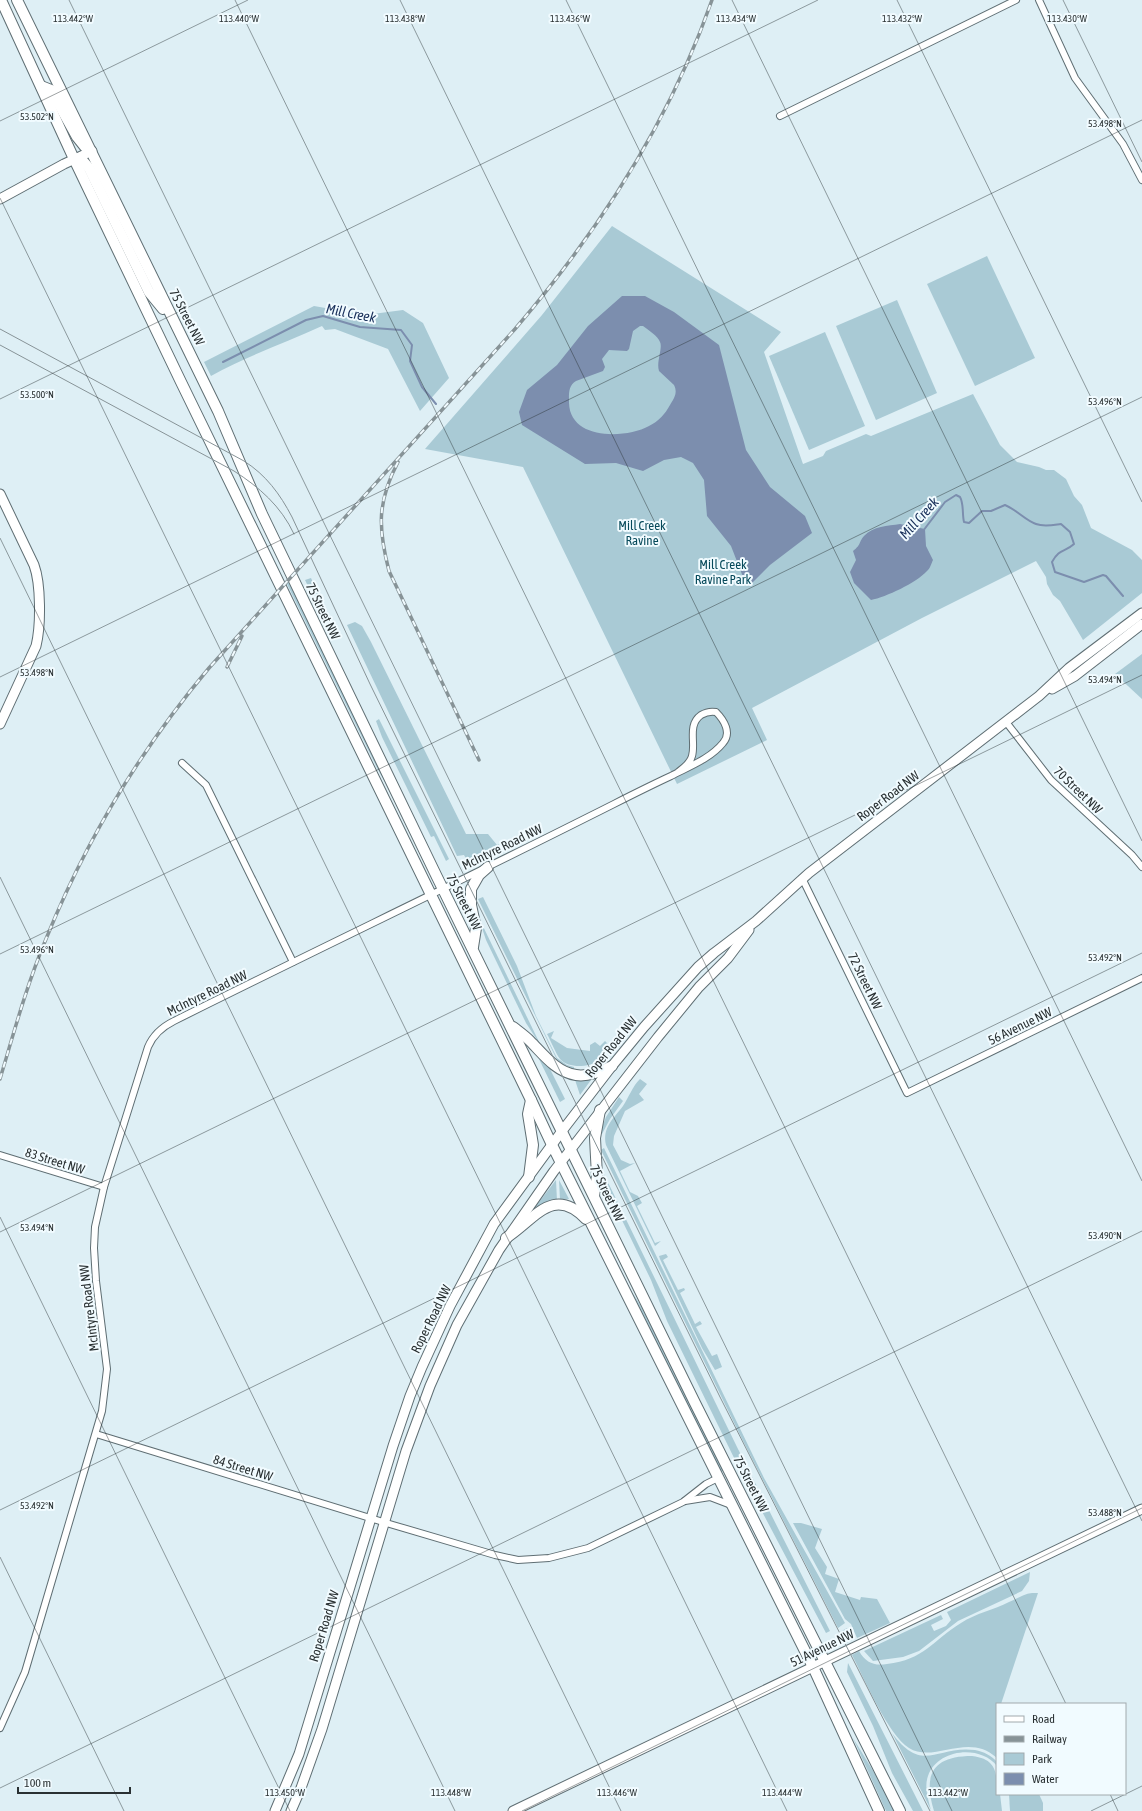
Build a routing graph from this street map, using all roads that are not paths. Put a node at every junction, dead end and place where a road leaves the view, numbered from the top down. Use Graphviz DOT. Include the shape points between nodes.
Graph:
graph roads {
  1 [pos="1,0"];
  2 [pos="17,0"];
  3 [pos="1016,0"];
  4 [pos="1039,0"];
  5 [pos="41,86"];
  6 [pos="780,116"];
  7 [pos="92,151"];
  8 [pos="74,159"];
  9 [pos="1142,180"];
  10 [pos="0,199"];
  11 [pos="176,325"];
  12 [pos="0,494"];
  13 [pos="1142,613"];
  14 [pos="1142,624"];
  15 [pos="1039,696"];
  16 [pos="0,722"];
  17 [pos="1006,722"];
  18 [pos="182,763"];
  19 [pos="678,772"];
  20 [pos="488,867"];
  21 [pos="1142,867"];
  22 [pos="802,878"];
  23 [pos="443,889"];
  24 [pos="431,895"];
  25 [pos="756,921"];
  26 [pos="472,947"];
  27 [pos="293,962"];
  28 [pos="1142,978"];
  29 [pos="510,1025"];
  30 [pos="612,1066"];
  31 [pos="907,1093"];
  32 [pos="531,1100"];
  33 [pos="600,1110"];
  34 [pos="562,1131"];
  35 [pos="552,1145"];
  36 [pos="570,1149"];
  37 [pos="0,1155"];
  38 [pos="561,1162"];
  39 [pos="529,1177"];
  40 [pos="104,1187"];
  41 [pos="594,1196"];
  42 [pos="593,1226"];
  43 [pos="506,1238"];
  44 [pos="96,1434"];
  45 [pos="718,1478"];
  46 [pos="734,1481"];
  47 [pos="683,1502"];
  48 [pos="732,1505"];
  49 [pos="1142,1509"];
  50 [pos="371,1518"];
  51 [pos="384,1522"];
  52 [pos="826,1661"];
  53 [pos="813,1667"];
  54 [pos="0,1728"];
  55 [pos="275,1811"];
  56 [pos="291,1811"];
  57 [pos="512,1811"];
  58 [pos="879,1811"];
  59 [pos="900,1811"];
  1 -- 5 [label="main road, 75 Street NW"];
  2 -- 7 [label="main road, 75 Street NW"];
  3 -- 6 [label="street"];
  4 -- 9 [label="street" via="1075,78 1123,144"];
  5 -- 7 [label="main road" via="51,90 80,142"];
  5 -- 8 [label="main road, 75 Street NW"];
  7 -- 8 [label="main road"];
  7 -- 11 [label="main road, 75 Street NW"];
  8 -- 10 [label="main road"];
  8 -- 11 [label="main road" via="83,161 89,168 149,292"];
  8 -- 24 [label="main road, 75 Street NW"];
  11 -- 23 [label="main road, 75 Street NW" via="218,411 262,514"];
  12 -- 16 [label="main road" via="34,565 39,591 39,632 36,646"];
  13 -- 15 [label="main road, Roper Road NW" via="1069,668"];
  14 -- 15 [label="main road, Roper Road NW" via="1075,676"];
  15 -- 17 [label="main road, Roper Road NW"];
  17 -- 21 [label="street, 70 Street NW" via="1051,780"];
  17 -- 22 [label="main road, Roper Road NW"];
  18 -- 27 [label="street" via="206,786"];
  19 -- 19 [label="street, McIntyre Road NW" via="692,757 693,727 697,718 705,713 716,712 726,726 727,735 724,742 700,761"];
  19 -- 20 [label="street, McIntyre Road NW"];
  20 -- 23 [label="street, McIntyre Road NW"];
  20 -- 26 [label="main road" via="479,875 472,889 471,905 476,928"];
  22 -- 25 [label="main road, Roper Road NW"];
  22 -- 31 [label="street, 72 Street NW"];
  23 -- 24 [label="street, McIntyre Road NW"];
  23 -- 26 [label="main road, 75 Street NW"];
  24 -- 27 [label="street, McIntyre Road NW"];
  24 -- 32 [label="main road, 75 Street NW"];
  25 -- 30 [label="main road, Roper Road NW" via="714,953 689,977"];
  25 -- 33 [label="main road, Roper Road NW"];
  26 -- 29 [label="main road, 75 Street NW"];
  27 -- 40 [label="street, McIntyre Road NW" via="168,1024 154,1036 148,1047"];
  28 -- 31 [label="street, 56 Avenue NW"];
  29 -- 30 [label="main road" via="566,1072 583,1076"];
  29 -- 34 [label="main road, 75 Street NW"];
  30 -- 34 [label="main road, Roper Road NW"];
  32 -- 35 [label="main road, 75 Street NW"];
  32 -- 39 [label="main road" via="528,1114 533,1145"];
  33 -- 36 [label="main road, Roper Road NW"];
  33 -- 41 [label="main road" via="595,1138 597,1176"];
  34 -- 35 [label="main road, Roper Road NW"];
  34 -- 36 [label="main road, 75 Street NW"];
  35 -- 38 [label="main road, 75 Street NW"];
  35 -- 39 [label="main road, Roper Road NW"];
  36 -- 38 [label="main road, Roper Road NW"];
  36 -- 41 [label="main road, 75 Street NW"];
  37 -- 40 [label="street, 83 Street NW"];
  38 -- 42 [label="main road, 75 Street NW"];
  38 -- 43 [label="main road, Roper Road NW"];
  39 -- 50 [label="main road, Roper Road NW" via="494,1224 433,1343 405,1410"];
  40 -- 44 [label="street, McIntyre Road NW" via="95,1227 94,1248 107,1380"];
  41 -- 46 [label="main road, 75 Street NW"];
  42 -- 43 [label="main road" via="575,1208 559,1204 542,1210"];
  42 -- 45 [label="main road, 75 Street NW"];
  43 -- 51 [label="main road, Roper Road NW" via="443,1354 421,1410"];
  44 -- 50 [label="street, 84 Street NW"];
  44 -- 54 [label="street, McIntyre Road NW" via="25,1672"];
  45 -- 46 [label="main road"];
  45 -- 47 [label="street"];
  45 -- 48 [label="main road, 75 Street NW"];
  46 -- 52 [label="main road, 75 Street NW"];
  47 -- 48 [label="street" via="710,1497"];
  47 -- 51 [label="street, 84 Street NW" via="588,1548 561,1556 530,1560 495,1555"];
  48 -- 53 [label="main road, 75 Street NW"];
  49 -- 52 [label="main road, 51 Avenue NW"];
  50 -- 51 [label="street, 84 Street NW"];
  50 -- 55 [label="main road, Roper Road NW" via="299,1754"];
  51 -- 56 [label="main road, Roper Road NW" via="322,1729"];
  52 -- 53 [label="main road, 51 Avenue NW"];
  52 -- 59 [label="main road, 75 Street NW"];
  53 -- 57 [label="main road, 51 Avenue NW"];
  53 -- 58 [label="main road, 75 Street NW"];
}
